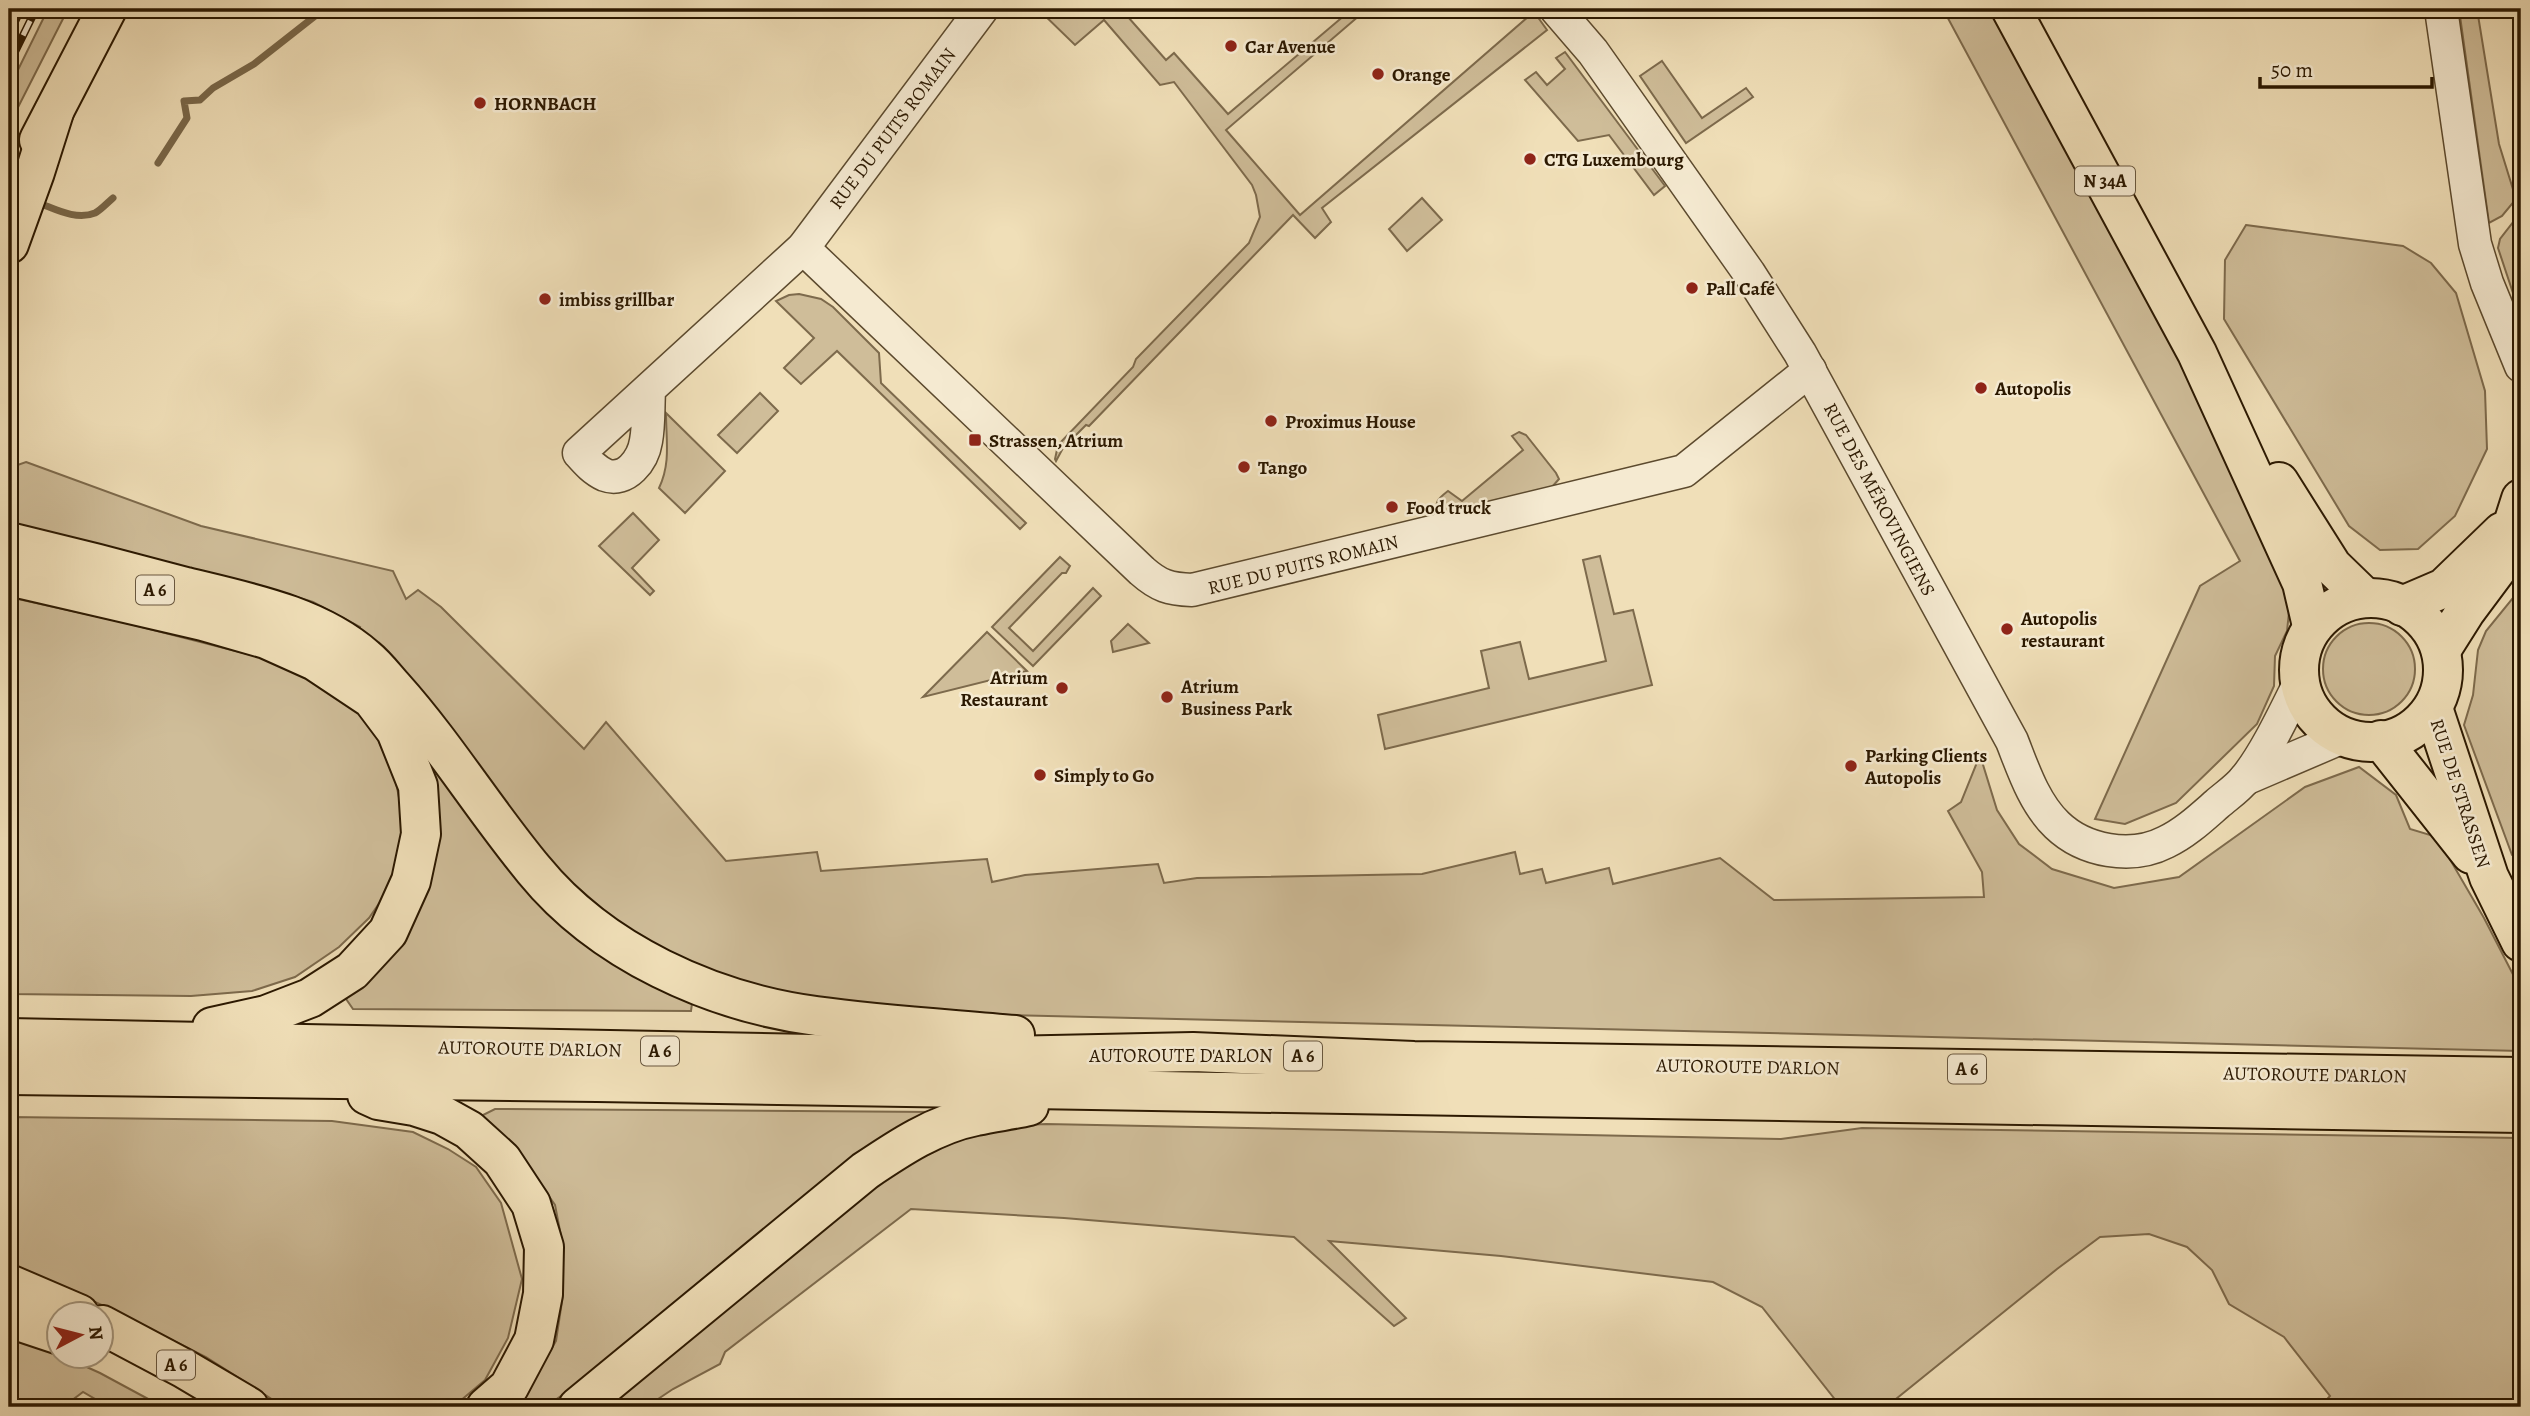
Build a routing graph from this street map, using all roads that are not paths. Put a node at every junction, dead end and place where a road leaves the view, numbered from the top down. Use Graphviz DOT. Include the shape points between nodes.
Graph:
graph roads {
  1 [pos="107,9"];
  2 [pos="982,9"];
  3 [pos="1556,9"];
  4 [pos="2011,9"];
  5 [pos="2441,9"];
  6 [pos="54,112"];
  7 [pos="9,196"];
  8 [pos="9,244"];
  9 [pos="803,248"];
  10 [pos="2197,353"];
  11 [pos="2521,366"];
  12 [pos="1810,370"];
  13 [pos="649,391"];
  14 [pos="2517,510"];
  15 [pos="9,542"];
  16 [pos="9,555"];
  17 [pos="9,576"];
  18 [pos="9,589"];
  19 [pos="2365,598"];
  20 [pos="2402,606"];
  21 [pos="148,609"];
  22 [pos="302,620"];
  23 [pos="2312,626"];
  24 [pos="2441,650"];
  25 [pos="2300,682"];
  26 [pos="2433,708"];
  27 [pos="2343,737"];
  28 [pos="2381,740"];
  29 [pos="2245,779"];
  30 [pos="2489,877"];
  31 [pos="2521,942"];
  32 [pos="9,1038"];
  33 [pos="127,1040"];
  34 [pos="1193,1052"];
  35 [pos="9,1076"];
  36 [pos="2521,1077"];
  37 [pos="332,1079"];
  38 [pos="1086,1090"];
  39 [pos="2521,1113"];
  40 [pos="9,1284"];
  41 [pos="46,1300"];
  42 [pos="9,1309"];
  43 [pos="9,1318"];
  44 [pos="46,1327"];
  45 [pos="46,1330"];
  46 [pos="116,1332"];
  47 [pos="116,1360"];
  48 [pos="199,1407"];
  49 [pos="249,1407"];
  50 [pos="486,1407"];
  51 [pos="578,1407"];
  1 -- 6 [label="main road"];
  2 -- 9 [label="street, RUE DU PUITS ROMAIN"];
  3 -- 12 [label="street, RUE DES MÉROVINGIENS" via="1593,52 1749,273"];
  4 -- 10 [label="main road, N 34A"];
  5 -- 11 [label="street" via="2475,244"];
  6 -- 7 [label="main road"];
  6 -- 8 [label="main road"];
  9 -- 12 [label="street, RUE DU PUITS ROMAIN" via="1142,571 1156,583 1175,589 1192,590 1684,471"];
  9 -- 13 [label="street, RUE DU PUITS ROMAIN"];
  10 -- 19 [label="main road, N 34A" via="2332,566"];
  10 -- 23 [label="main road, N 34A" via="2302,583"];
  12 -- 29 [label="street, RUE DES MÉROVINGIENS" via="2012,741 2026,778 2056,824 2078,841 2106,850 2135,851 2163,844 2189,829"];
  14 -- 20 [label="main road" via="2444,588"];
  14 -- 24 [label="main road" via="2500,565"];
  15 -- 22 [label="main road, A 6"];
  16 -- 22 [label="main road, A 6" via="234,613"];
  17 -- 21 [label="main road, A 6"];
  18 -- 21 [label="main road, A 6" via="105,609"];
  19 -- 20 [label="main road"];
  19 -- 23 [label="main road" via="2345,603"];
  20 -- 24 [label="main road" via="2420,618"];
  21 -- 33 [label="main road, A 6" via="265,639 316,661 372,699 396,731 418,786 421,834 411,881 388,932 352,971 310,999 266,1015"];
  22 -- 34 [label="main road, A 6" via="366,657 419,716 535,871 582,920 647,961 727,994 815,1016"];
  23 -- 25 [label="main road" via="2299,662"];
  24 -- 26 [label="main road" via="2444,673"];
  25 -- 27 [label="main road" via="2315,717"];
  25 -- 29 [label="street, RUE DES MÉROVINGIENS"];
  26 -- 28 [label="main road" via="2400,735"];
  26 -- 30 [label="main road, RUE DE STRASSEN"];
  27 -- 28 [label="main road"];
  27 -- 29 [label="street, RUE DES MÉROVINGIENS"];
  28 -- 30 [label="main road, RUE DE STRASSEN"];
  30 -- 31 [label="main road, RUE DE STRASSEN"];
  32 -- 33 [label="main road, AUTOROUTE D'ARLON / A 6"];
  33 -- 34 [label="main road, AUTOROUTE D'ARLON / A 6" via="963,1057"];
  34 -- 36 [label="main road, AUTOROUTE D'ARLON / A 6" via="1413,1061"];
  35 -- 37 [label="main road, AUTOROUTE D'ARLON / A 6"];
  37 -- 38 [label="main road, AUTOROUTE D'ARLON / A 6"];
  37 -- 50 [label="main road, A 6" via="378,1100 442,1115 470,1130 502,1160 531,1204 544,1247 543,1294 534,1340 509,1387"];
  38 -- 39 [label="main road, AUTOROUTE D'ARLON / A 6"];
  38 -- 51 [label="main road, A 6" via="975,1116 902,1146 865,1171"];
  40 -- 41 [label="main road"];
  42 -- 44 [label="main road"];
  43 -- 45 [label="main road"];
  46 -- 49 [label="main road, A 6"];
  47 -- 48 [label="main road, A 6"];
}
